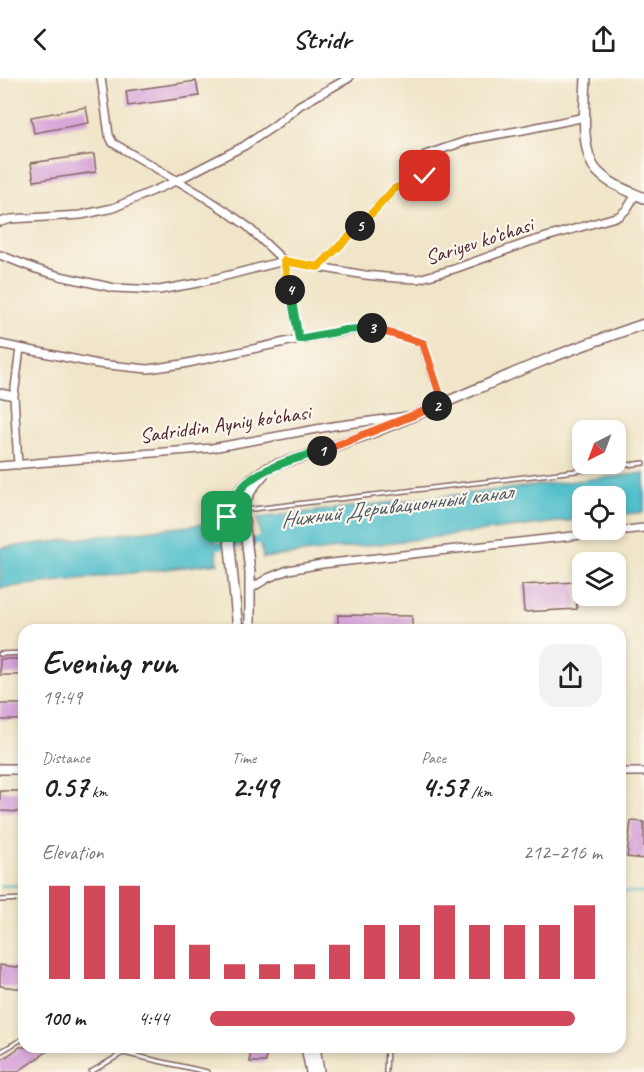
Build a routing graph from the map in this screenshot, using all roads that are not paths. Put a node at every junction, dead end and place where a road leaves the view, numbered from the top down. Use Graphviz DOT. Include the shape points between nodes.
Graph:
graph roads {
  1 [pos="101,78"];
  2 [pos="349,78"];
  3 [pos="586,78"];
  4 [pos="585,117"];
  5 [pos="176,181"];
  6 [pos="640,196"];
  7 [pos="0,222"];
  8 [pos="0,255"];
  9 [pos="284,261"];
  10 [pos="318,267"];
  11 [pos="644,324"];
  12 [pos="299,339"];
  13 [pos="0,344"];
  14 [pos="20,348"];
  15 [pos="0,393"];
  16 [pos="14,396"];
  17 [pos="443,404"];
  18 [pos="419,414"];
  19 [pos="644,462"];
  20 [pos="280,464"];
  21 [pos="18,465"];
  22 [pos="0,466"];
  23 [pos="243,515"];
  24 [pos="644,528"];
  25 [pos="250,589"];
  26 [pos="237,624"];
  27 [pos="250,624"];
  28 [pos="18,653"];
  29 [pos="0,654"];
  30 [pos="0,769"];
  31 [pos="18,769"];
  32 [pos="626,772"];
  33 [pos="644,772"];
  34 [pos="18,899"];
  35 [pos="0,900"];
  36 [pos="18,1042"];
  37 [pos="0,1052"];
  38 [pos="123,1053"];
  39 [pos="307,1053"];
  40 [pos="316,1053"];
  41 [pos="387,1053"];
  42 [pos="91,1072"];
  43 [pos="207,1072"];
  44 [pos="311,1072"];
  45 [pos="319,1072"];
  46 [pos="386,1072"];
  1 -- 5 [label="street" via="113,143"];
  2 -- 5 [label="street" via="300,105 244,146"];
  3 -- 4 [label="main road"];
  4 -- 6 [label="main road" via="590,162 608,180"];
  4 -- 10 [label="street" via="472,139 425,155 425,176 394,189"];
  5 -- 7 [label="street" via="113,208 81,215"];
  5 -- 9 [label="street" via="247,226"];
  6 -- 10 [label="street, Sariyev ko‘chasi" via="618,216 418,279"];
  8 -- 9 [label="street, Sariyev ko‘chasi" via="114,288 159,290"];
  9 -- 10 [label="street, Sariyev ko‘chasi"];
  9 -- 12 [label="street"];
  11 -- 17 [label="main road, Sadriddin Ayniy ko‘chasi"];
  12 -- 14 [label="street" via="148,369 98,364"];
  12 -- 17 [label="street" via="373,328 423,343"];
  13 -- 14 [label="street"];
  14 -- 16 [label="street"];
  15 -- 16 [label="street"];
  16 -- 21 [label="street"];
  17 -- 18 [label="main road, Sadriddin Ayniy ko‘chasi"];
  18 -- 20 [label="main road, Sadriddin Ayniy ko‘chasi"];
  18 -- 21 [label="street, Sadriddin Ayniy ko‘chasi" via="212,448"];
  19 -- 23 [label="lane"];
  20 -- 23 [label="main road, Sadriddin Ayniy ko‘chasi" via="258,481 248,496"];
  20 -- 26 [label="main road, Sadriddin Ayniy ko‘chasi" via="243,486 228,513"];
  21 -- 22 [label="street, Sadriddin Ayniy ko‘chasi"];
  23 -- 25 [label="main road"];
  24 -- 25 [label="street" via="322,564 288,570"];
  25 -- 27 [label="main road"];
  28 -- 29 [label="lane"];
  30 -- 31 [label="main road"];
  32 -- 33 [label="street"];
  34 -- 35 [label="lane"];
  36 -- 37 [label="lane"];
  38 -- 42 [label="lane"];
  38 -- 43 [label="lane"];
  39 -- 44 [label="main road"];
  40 -- 45 [label="main road"];
  41 -- 46 [label="lane"];
}
